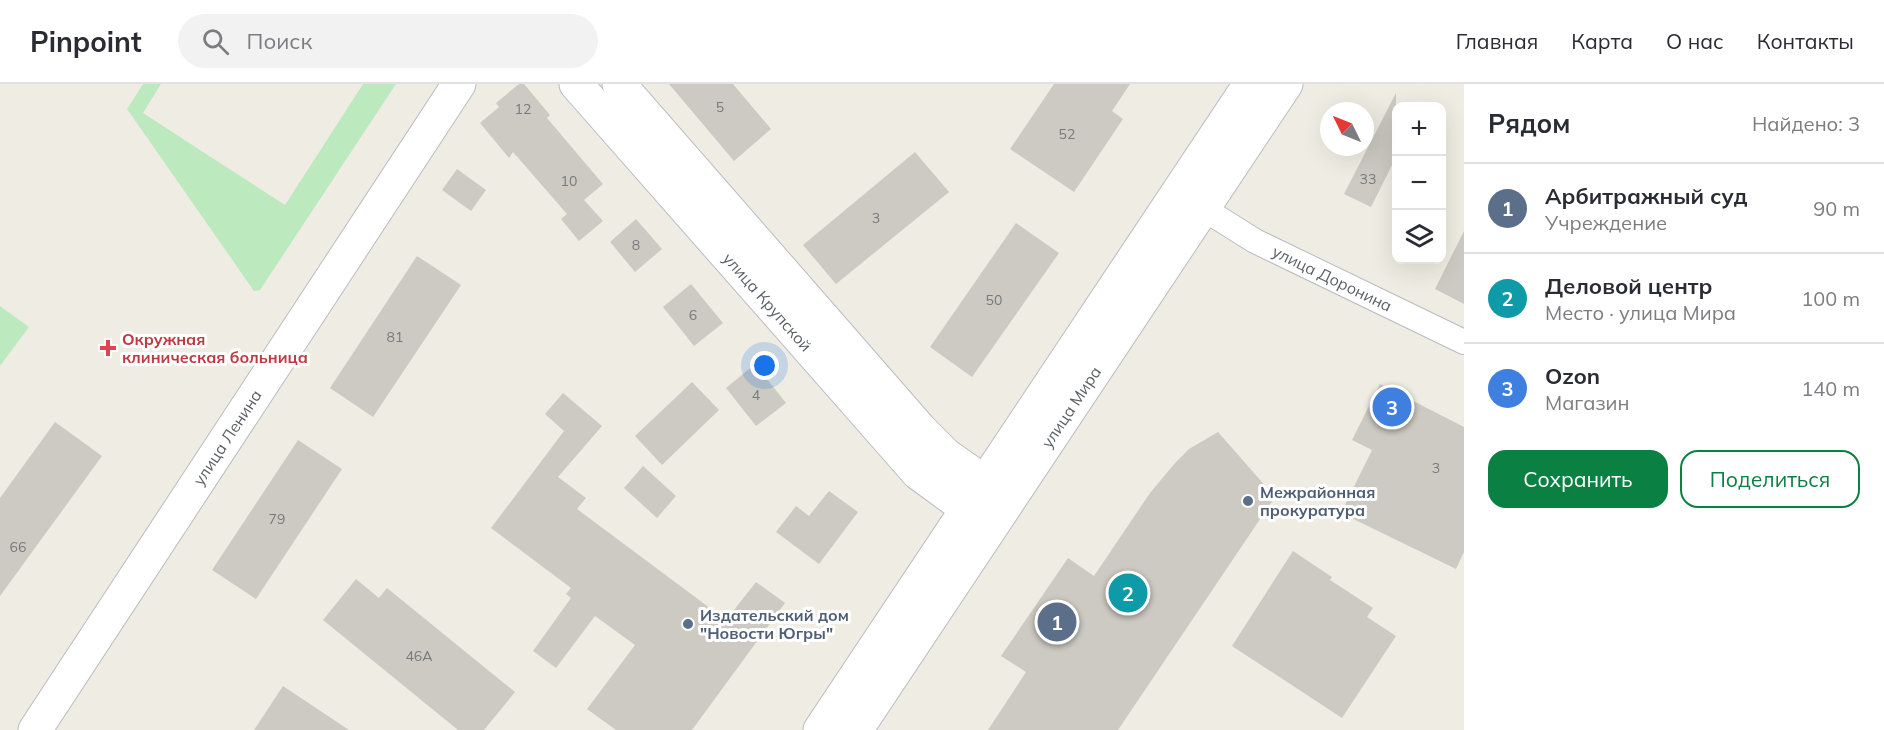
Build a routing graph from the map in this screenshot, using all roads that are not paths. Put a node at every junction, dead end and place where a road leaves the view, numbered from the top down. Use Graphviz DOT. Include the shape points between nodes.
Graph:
graph roads {
  1 [pos="459,84"];
  2 [pos="576,84"];
  3 [pos="620,84"];
  4 [pos="1250,84"];
  5 [pos="1286,84"];
  6 [pos="1191,200"];
  7 [pos="1464,342"];
  8 [pos="997,491"];
  9 [pos="979,518"];
  10 [pos="35,730"];
  11 [pos="820,730"];
  12 [pos="856,730"];
  1 -- 10 [label="main road, улица Ленина"];
  2 -- 9 [label="main road, улица Крупской" via="902,455 928,482"];
  3 -- 8 [label="main road, улица Крупской" via="921,430 946,455"];
  4 -- 6 [label="main road, улица Мира"];
  5 -- 6 [label="main road, улица Мира"];
  6 -- 7 [label="street, улица Доронина" via="1255,241"];
  6 -- 8 [label="main road, улица Мира"];
  8 -- 9 [label="main road, улица Мира"];
  9 -- 11 [label="main road, улица Мира"];
  9 -- 12 [label="main road, улица Мира"];
}
